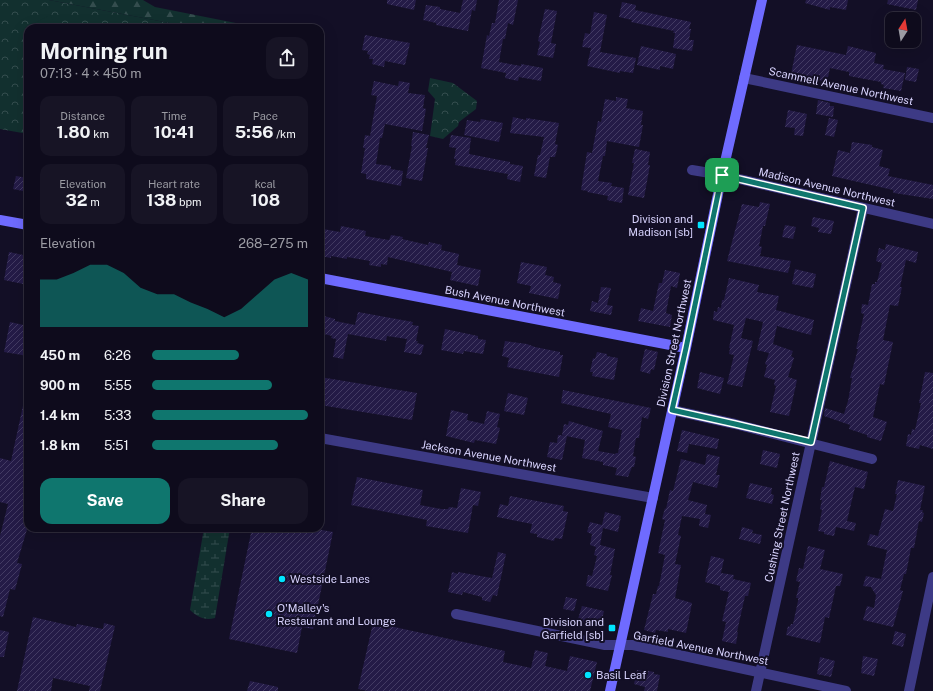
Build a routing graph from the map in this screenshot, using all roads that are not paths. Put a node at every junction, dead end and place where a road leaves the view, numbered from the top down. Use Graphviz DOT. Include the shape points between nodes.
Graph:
graph roads {
  1 [pos="762,0"];
  2 [pos="744,78"];
  3 [pos="933,118"];
  4 [pos="692,170"];
  5 [pos="722,175"];
  6 [pos="863,208"];
  7 [pos="0,220"];
  8 [pos="24,224"];
  9 [pos="933,224"];
  10 [pos="324,279"];
  11 [pos="686,348"];
  12 [pos="672,410"];
  13 [pos="324,439"];
  14 [pos="811,442"];
  15 [pos="872,459"];
  16 [pos="653,498"];
  17 [pos="933,577"];
  18 [pos="456,614"];
  19 [pos="620,646"];
  20 [pos="761,672"];
  21 [pos="610,691"];
  22 [pos="756,691"];
  23 [pos="846,691"];
  24 [pos="909,691"];
  1 -- 2 [label="street, Division Street Northwest"];
  2 -- 3 [label="street, Scammell Avenue Northwest"];
  2 -- 5 [label="street, Division Street Northwest"];
  4 -- 5 [label="street, Madison Avenue Northwest"];
  5 -- 6 [label="street, Madison Avenue Northwest"];
  5 -- 11 [label="street, Division Street Northwest"];
  6 -- 9 [label="street, Madison Avenue Northwest"];
  6 -- 14 [label="street, Cushing Street Northwest"];
  7 -- 8 [label="street"];
  10 -- 11 [label="street, Bush Avenue Northwest"];
  11 -- 12 [label="street, Division Street Northwest"];
  12 -- 14 [label="street"];
  12 -- 16 [label="street, Division Street Northwest"];
  13 -- 16 [label="street, Jackson Avenue Northwest"];
  14 -- 15 [label="street"];
  14 -- 20 [label="street, Cushing Street Northwest"];
  16 -- 19 [label="street, Division Street Northwest"];
  17 -- 24 [label="street"];
  18 -- 19 [label="street, Garfield Avenue Northwest"];
  19 -- 20 [label="street, Garfield Avenue Northwest" via="632,645"];
  19 -- 21 [label="street, Division Street Northwest"];
  20 -- 22 [label="street, Cushing Street Northwest"];
  20 -- 23 [label="street, Garfield Avenue Northwest"];
}
